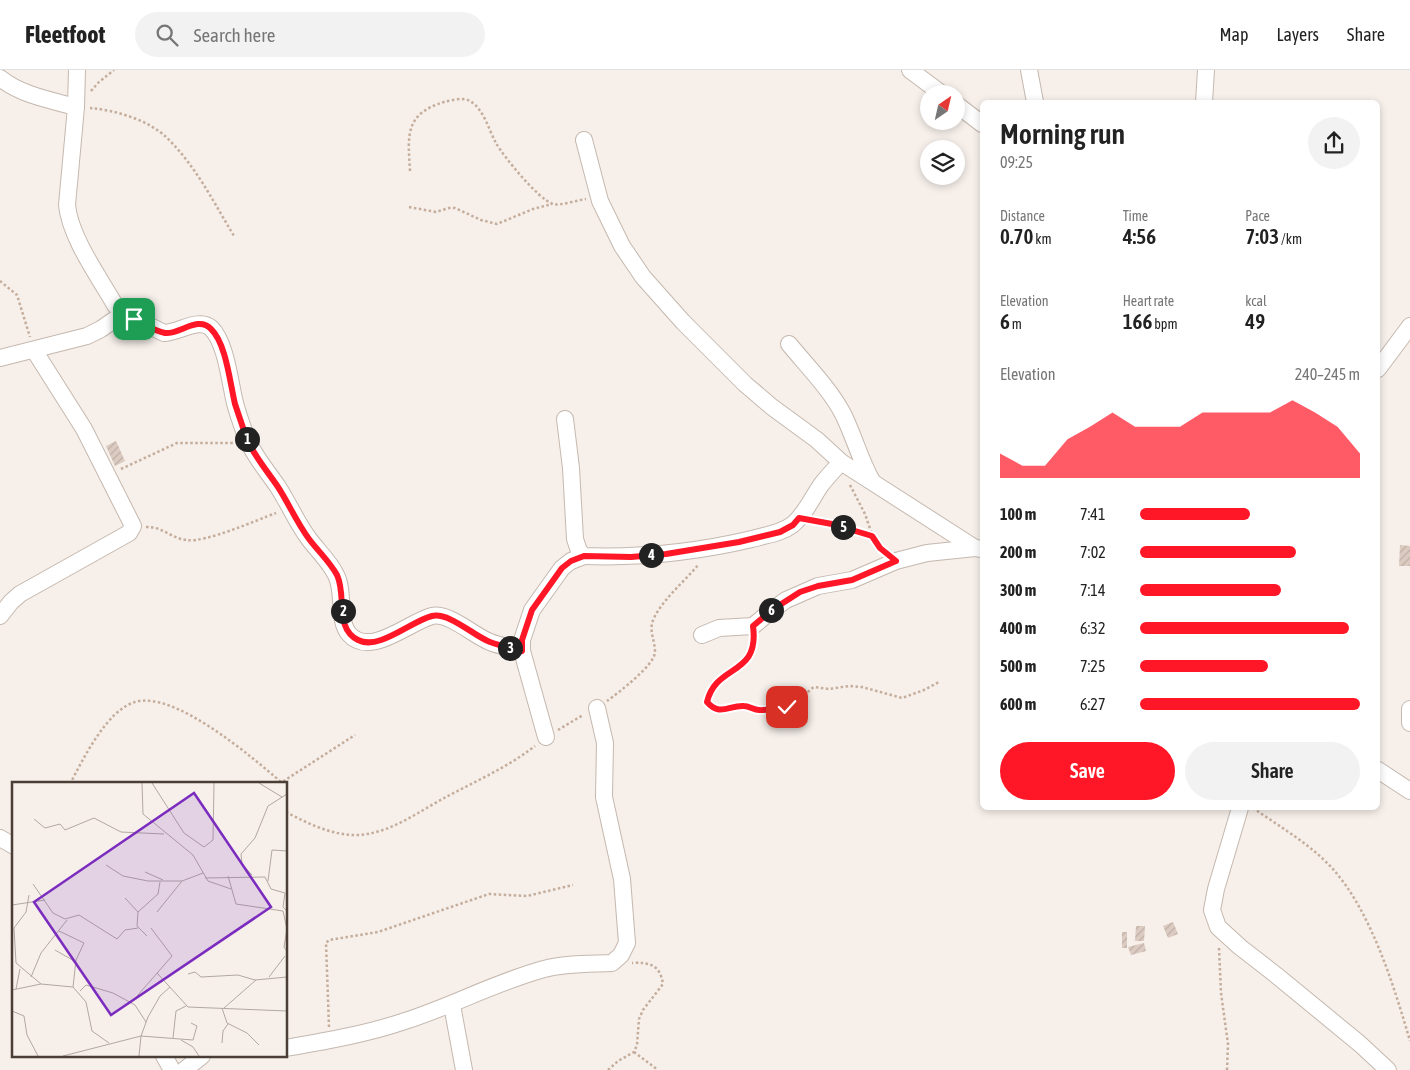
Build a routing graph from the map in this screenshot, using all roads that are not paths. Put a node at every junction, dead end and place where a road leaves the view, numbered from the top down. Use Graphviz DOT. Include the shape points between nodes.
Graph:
graph roads {
  1 [pos="77,70"];
  2 [pos="910,70"];
  3 [pos="1029,70"];
  4 [pos="1206,70"];
  5 [pos="0,78"];
  6 [pos="930,85"];
  7 [pos="1035,100"];
  8 [pos="1204,100"];
  9 [pos="76,107"];
  10 [pos="965,111"];
  11 [pos="980,122"];
  12 [pos="584,140"];
  13 [pos="124,313"];
  14 [pos="1410,326"];
  15 [pos="789,344"];
  16 [pos="34,350"];
  17 [pos="0,358"];
  18 [pos="1380,366"];
  19 [pos="565,419"];
  20 [pos="841,462"];
  21 [pos="874,483"];
  22 [pos="979,549"];
  23 [pos="584,556"];
  24 [pos="2,607"];
  25 [pos="702,635"];
  26 [pos="522,651"];
  27 [pos="597,708"];
  28 [pos="1410,710"];
  29 [pos="1410,723"];
  30 [pos="546,737"];
  31 [pos="1380,771"];
  32 [pos="1410,791"];
  33 [pos="1239,810"];
  34 [pos="0,838"];
  35 [pos="12,845"];
  36 [pos="452,1005"];
  37 [pos="288,1048"];
  38 [pos="165,1058"];
  39 [pos="199,1058"];
  40 [pos="172,1070"];
  41 [pos="184,1070"];
  42 [pos="464,1070"];
  43 [pos="1388,1070"];
  1 -- 9 [label="street"];
  2 -- 6 [label="street"];
  3 -- 7 [label="street"];
  4 -- 8 [label="street"];
  5 -- 9 [label="street" via="26,93"];
  9 -- 13 [label="street" via="68,218 116,305"];
  10 -- 11 [label="street"];
  12 -- 20 [label="street" via="600,201 622,246 643,277 746,384"];
  13 -- 16 [label="street" via="87,336"];
  13 -- 26 [label="street" via="164,333 204,324 217,336 248,442 336,575 344,624 349,634 360,641 373,642 434,616 448,618 489,642"];
  14 -- 18 [label="street"];
  15 -- 21 [label="street" via="843,415"];
  16 -- 17 [label="street"];
  16 -- 24 [label="street" via="84,429 133,526 129,533"];
  19 -- 23 [label="street" via="575,539"];
  20 -- 21 [label="street"];
  20 -- 23 [label="street" via="793,525 780,532 666,554"];
  21 -- 22 [label="street"];
  22 -- 25 [label="street" via="928,553 896,561 852,580 800,592 753,626 719,628"];
  23 -- 26 [label="street" via="562,568 532,610 522,640"];
  26 -- 30 [label="street"];
  27 -- 36 [label="street" via="606,743 604,798 622,879 626,943 621,955 612,963 546,968"];
  28 -- 29 [label="street"];
  31 -- 32 [label="street"];
  33 -- 43 [label="street" via="1212,910 1218,927"];
  34 -- 35 [label="street"];
  36 -- 37 [label="street" via="330,1041"];
  36 -- 42 [label="street"];
  38 -- 40 [label="street"];
  39 -- 41 [label="street"];
}
